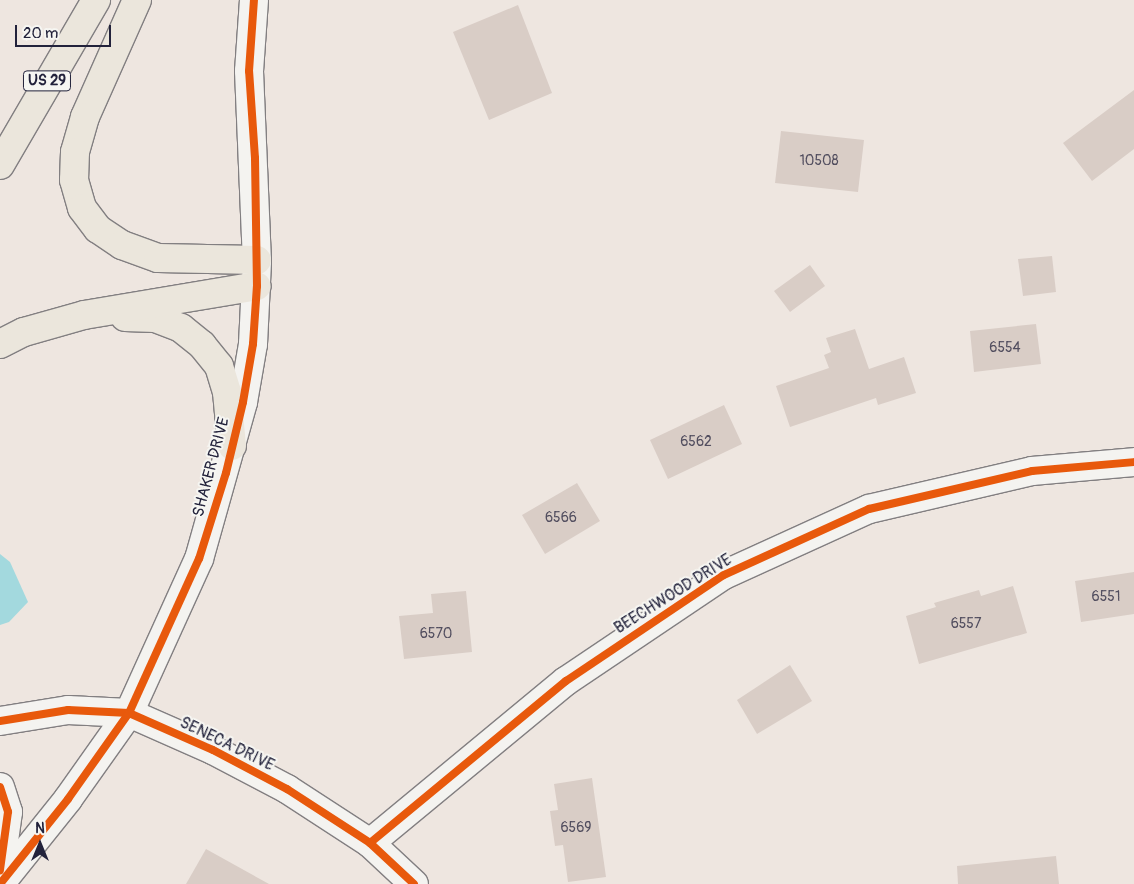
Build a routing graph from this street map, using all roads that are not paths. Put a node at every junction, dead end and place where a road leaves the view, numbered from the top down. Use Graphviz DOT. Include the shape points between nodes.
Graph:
graph roads {
  1 [pos="96,0"];
  2 [pos="137,0"];
  3 [pos="254,0"];
  4 [pos="0,164"];
  5 [pos="257,273"];
  6 [pos="84,315"];
  7 [pos="0,344"];
  8 [pos="232,446"];
  9 [pos="1134,462"];
  10 [pos="129,713"];
  11 [pos="0,720"];
  12 [pos="0,787"];
  13 [pos="370,843"];
  14 [pos="0,870"];
  15 [pos="0,884"];
  16 [pos="414,884"];
  1 -- 4 [label="highway, US 29"];
  2 -- 5 [label="highway" via="85,117 75,152 74,180 82,208 98,229 114,240 158,258"];
  3 -- 5 [label="street, SHAKER DRIVE" via="249,71"];
  5 -- 6 [label="highway"];
  5 -- 8 [label="street, SHAKER DRIVE" via="253,344"];
  6 -- 7 [label="highway" via="24,332"];
  6 -- 8 [label="highway" via="155,318 181,328 202,345 219,366 226,392"];
  8 -- 10 [label="street, SHAKER DRIVE" via="200,558"];
  9 -- 13 [label="street, BEECHWOOD DRIVE" via="1032,471 869,509 724,575 566,681"];
  10 -- 11 [label="street, SENECA DRIVE" via="68,710"];
  10 -- 13 [label="street, SENECA DRIVE" via="213,750 287,789"];
  10 -- 15 [label="street, SHAKER DRIVE" via="68,800"];
  12 -- 14 [label="street" via="8,812"];
  13 -- 16 [label="street, SENECA DRIVE"];
}
